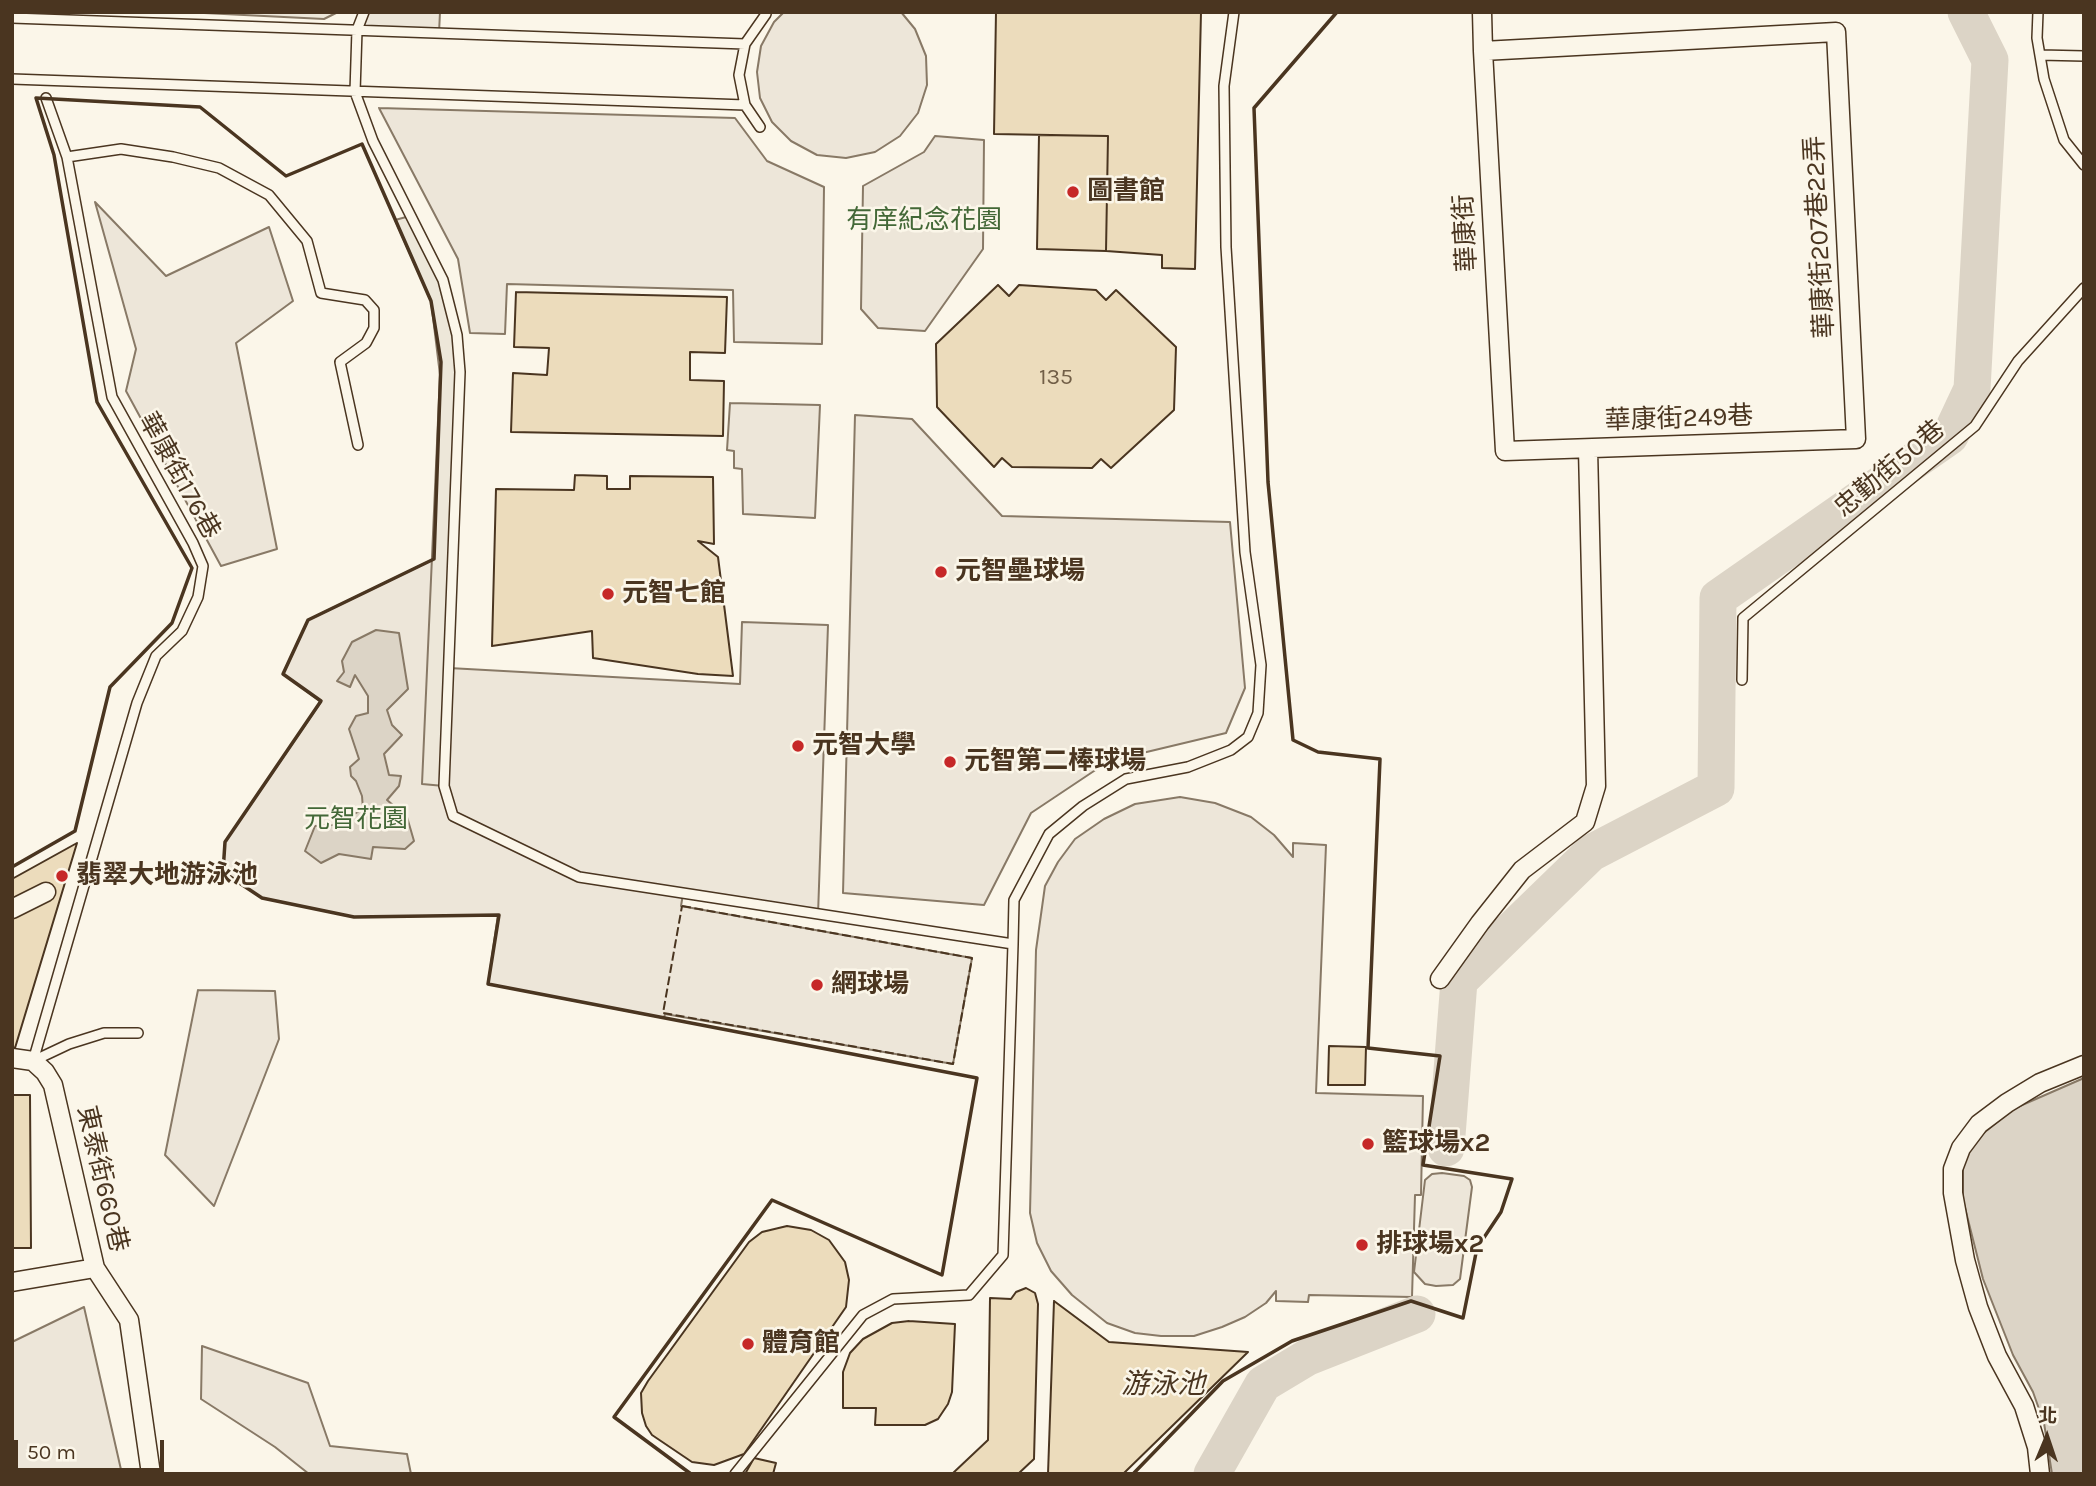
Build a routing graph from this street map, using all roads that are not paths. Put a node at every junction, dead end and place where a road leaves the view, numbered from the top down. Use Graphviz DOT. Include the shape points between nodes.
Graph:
graph roads {
  1 [pos="364,12"];
  2 [pos="1234,12"];
  3 [pos="1482,12"];
  4 [pos="2038,12"];
  5 [pos="766,14"];
  6 [pos="12,19"];
  7 [pos="357,30"];
  8 [pos="745,44"];
  9 [pos="1482,51"];
  10 [pos="2040,54"];
  11 [pos="2084,56"];
  12 [pos="12,79"];
  13 [pos="355,92"];
  14 [pos="46,98"];
  15 [pos="745,105"];
  16 [pos="760,127"];
  17 [pos="67,157"];
  18 [pos="2084,165"];
  19 [pos="2084,288"];
  20 [pos="1856,439"];
  21 [pos="358,445"];
  22 [pos="1588,449"];
  23 [pos="1505,452"];
  24 [pos="1742,680"];
  25 [pos="46,892"];
  26 [pos="12,909"];
  27 [pos="1013,944"];
  28 [pos="1440,979"];
  29 [pos="138,1033"];
  30 [pos="12,1058"];
  31 [pos="33,1061"];
  32 [pos="2084,1065"];
  33 [pos="95,1268"];
  34 [pos="12,1282"];
  35 [pos="151,1474"];
  36 [pos="735,1474"];
  37 [pos="2040,1474"];
  1 -- 7 [label="lane"];
  2 -- 27 [label="lane" via="1224,86 1226,247 1245,552 1261,665 1258,713 1248,737 1231,750 1188,766 1126,779 1049,834 1014,900"];
  3 -- 9 [label="street, 華康街"];
  4 -- 10 [label="lane"];
  5 -- 8 [label="lane"];
  6 -- 7 [label="lane"];
  7 -- 8 [label="lane"];
  7 -- 13 [label="lane"];
  8 -- 15 [label="lane" via="739,75"];
  9 -- 20 [label="street, 華康街207巷22弄" via="1836,32"];
  9 -- 23 [label="street, 華康街"];
  10 -- 11 [label="lane"];
  10 -- 18 [label="lane" via="2064,140"];
  12 -- 13 [label="lane"];
  13 -- 15 [label="lane"];
  13 -- 27 [label="lane" via="373,141 443,279 457,335 460,372 444,786 453,816 579,877"];
  14 -- 17 [label="lane, 華康街176巷"];
  15 -- 16 [label="lane"];
  17 -- 21 [label="lane" via="121,149 173,157 219,169 269,195 307,241 321,293 365,300 374,310 374,327 366,343 341,362"];
  17 -- 31 [label="lane, 華康街176巷" via="112,397 203,566 198,597 182,631 156,656 138,703"];
  19 -- 24 [label="lane, 忠勤街50巷" via="2018,361 1975,426 1743,618"];
  20 -- 22 [label="street, 華康街249巷"];
  22 -- 23 [label="street, 華康街249巷"];
  22 -- 28 [label="street" via="1596,786 1585,822 1522,870"];
  25 -- 26 [label="street"];
  27 -- 36 [label="lane" via="1003,1255 969,1295 893,1299 863,1315"];
  29 -- 31 [label="lane" via="104,1034"];
  30 -- 31 [label="street"];
  31 -- 33 [label="street, 東泰街660巷" via="53,1086"];
  32 -- 37 [label="street" via="2040,1083 1979,1124 1961,1148 1953,1169 1965,1260 1997,1356 2028,1416"];
  33 -- 34 [label="street"];
  33 -- 35 [label="street, 東泰街660巷" via="129,1321"];
}
